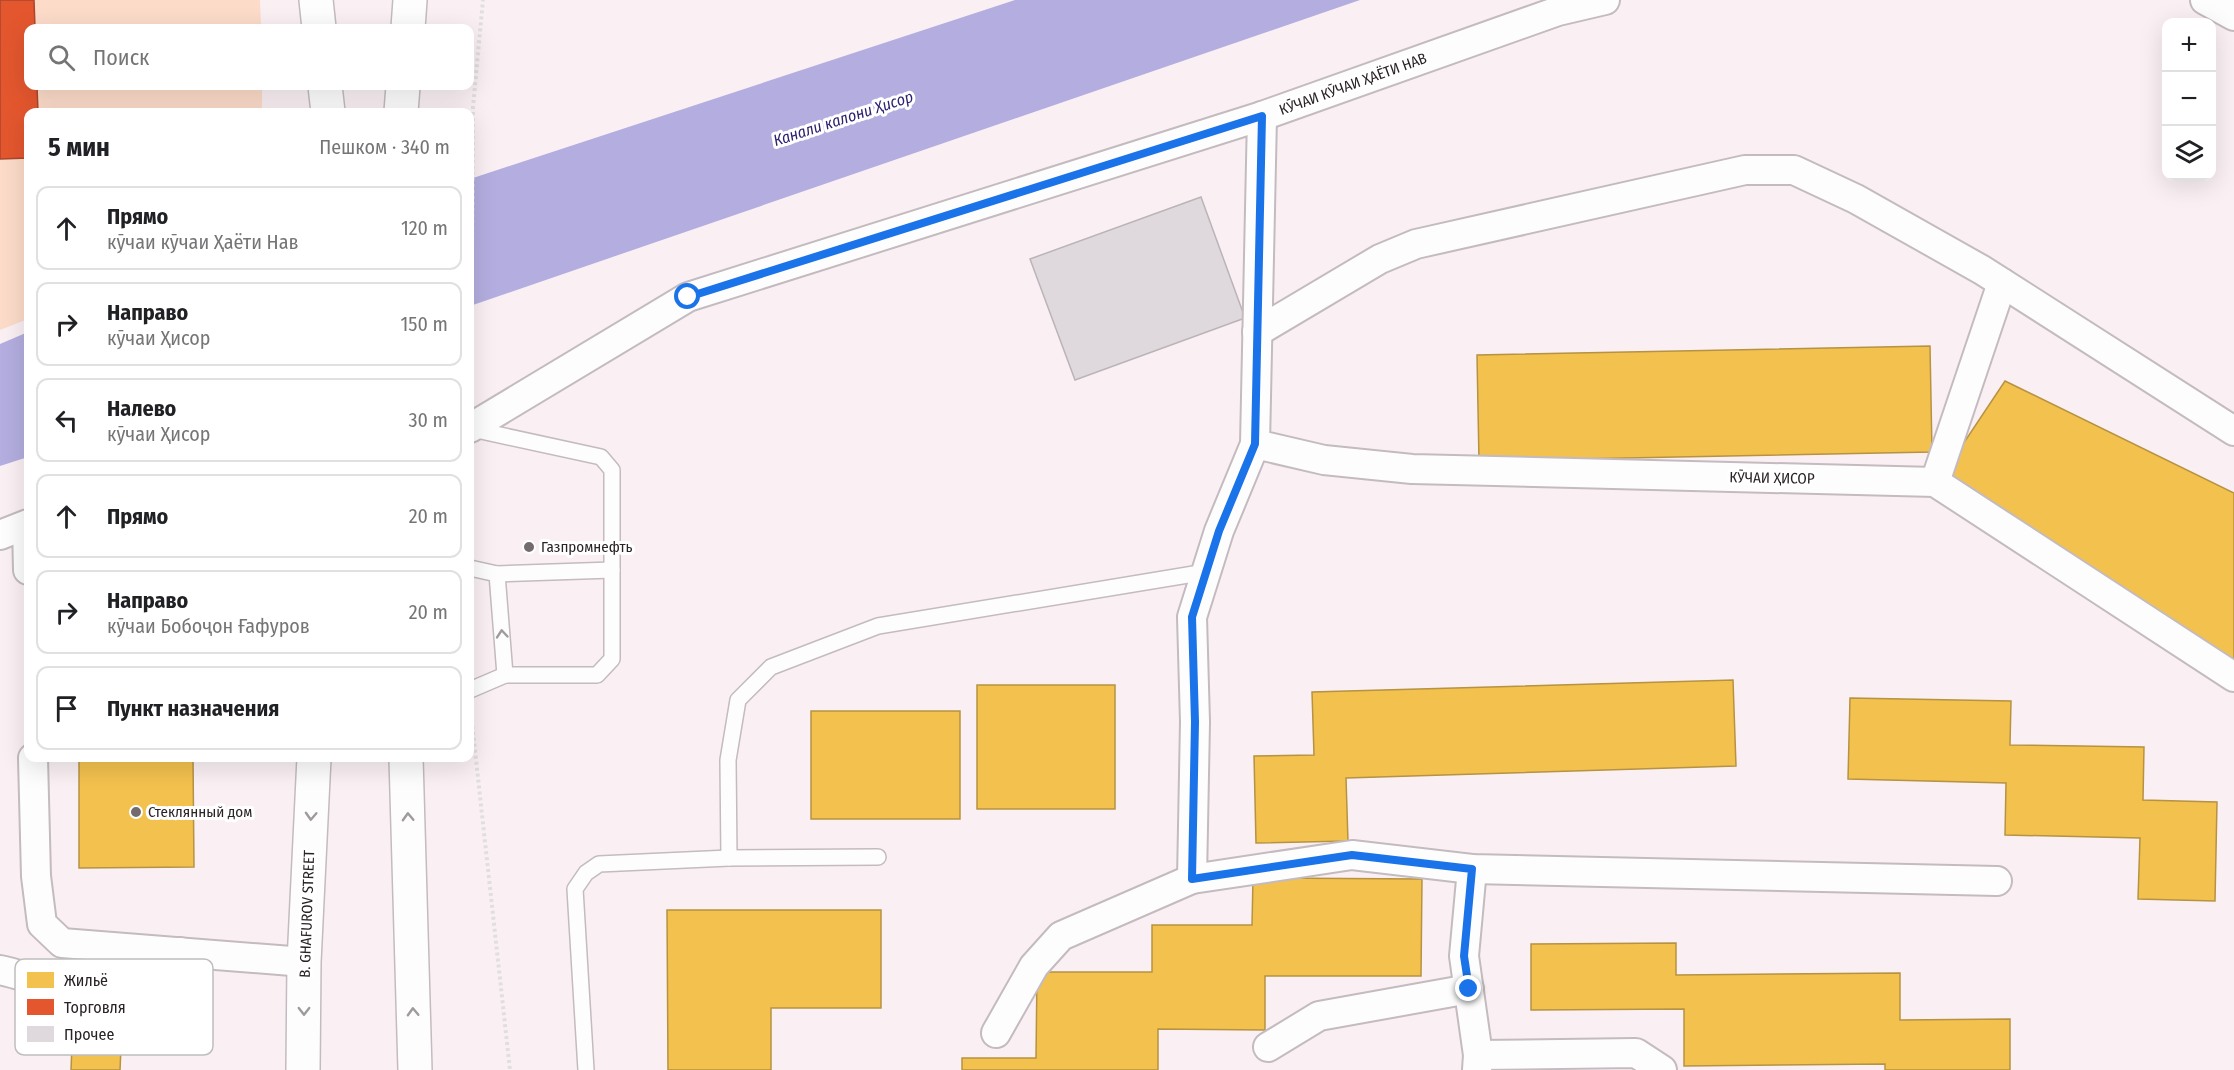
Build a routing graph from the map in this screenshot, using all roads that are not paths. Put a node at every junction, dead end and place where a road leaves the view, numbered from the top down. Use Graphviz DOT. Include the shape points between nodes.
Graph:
graph roads {
  1 [pos="316,0"];
  2 [pos="410,0"];
  3 [pos="1605,0"];
  4 [pos="2205,0"];
  5 [pos="2234,16"];
  6 [pos="319,24"];
  7 [pos="408,24"];
  8 [pos="325,90"];
  9 [pos="403,90"];
  10 [pos="328,108"];
  11 [pos="401,108"];
  12 [pos="1262,116"];
  13 [pos="2002,283"];
  14 [pos="1257,332"];
  15 [pos="474,426"];
  16 [pos="474,429"];
  17 [pos="2234,431"];
  18 [pos="1255,444"];
  19 [pos="1935,482"];
  20 [pos="24,526"];
  21 [pos="0,535"];
  22 [pos="474,569"];
  23 [pos="612,570"];
  24 [pos="1206,572"];
  25 [pos="496,574"];
  26 [pos="505,675"];
  27 [pos="2234,677"];
  28 [pos="474,688"];
  29 [pos="33,762"];
  30 [pos="314,762"];
  31 [pos="406,762"];
  32 [pos="878,857"];
  33 [pos="729,858"];
  34 [pos="1472,869"];
  35 [pos="1192,879"];
  36 [pos="1997,881"];
  37 [pos="180,952"];
  38 [pos="175,959"];
  39 [pos="304,962"];
  40 [pos="0,970"];
  41 [pos="15,973"];
  42 [pos="1469,989"];
  43 [pos="996,1033"];
  44 [pos="1268,1047"];
  45 [pos="1478,1062"];
  46 [pos="303,1070"];
  47 [pos="415,1070"];
  48 [pos="586,1070"];
  49 [pos="1662,1070"];
  1 -- 6 [label="main road"];
  2 -- 7 [label="main road"];
  3 -- 12 [label="street, КӮЧАИ КӮЧАИ ҲАЁТИ НАВ" via="1558,11"];
  4 -- 5 [label="street"];
  8 -- 10 [label="main road"];
  9 -- 11 [label="main road"];
  12 -- 14 [label="street"];
  12 -- 15 [label="street, КӮЧАИ КӮЧАИ ҲАЁТИ НАВ" via="688,297"];
  13 -- 14 [label="street" via="1856,199 1794,170 1745,170 1416,244 1380,259"];
  13 -- 17 [label="street"];
  13 -- 19 [label="street"];
  14 -- 18 [label="street"];
  16 -- 23 [label="lane" via="601,457 612,470"];
  18 -- 19 [label="street, КӮЧАИ ҲИСОР" via="1324,460 1412,469"];
  18 -- 24 [label="street"];
  19 -- 27 [label="street"];
  20 -- 21 [label="street"];
  22 -- 25 [label="lane"];
  23 -- 25 [label="lane"];
  23 -- 26 [label="lane" via="612,659 597,675"];
  24 -- 33 [label="lane" via="879,626 771,667 738,700 728,760"];
  24 -- 35 [label="street" via="1192,617"];
  26 -- 25 [label="lane, one-way"];
  26 -- 28 [label="lane"];
  29 -- 37 [label="street" via="36,876 42,924 62,943"];
  30 -- 39 [label="main road, B. GHAFUROV STREET, one-way"];
  47 -- 31 [label="main road, one-way"];
  32 -- 33 [label="lane"];
  33 -- 48 [label="lane" via="599,864 574,889"];
  34 -- 35 [label="street" via="1352,855"];
  34 -- 36 [label="street"];
  34 -- 42 [label="street" via="1464,956"];
  35 -- 43 [label="street" via="1061,936 1034,966"];
  37 -- 38 [label="street"];
  37 -- 39 [label="street"];
  39 -- 46 [label="main road, B. GHAFUROV STREET, one-way"];
  40 -- 41 [label="street"];
  42 -- 44 [label="street" via="1319,1016"];
  42 -- 45 [label="street"];
  45 -- 49 [label="street" via="1636,1053"];
}
